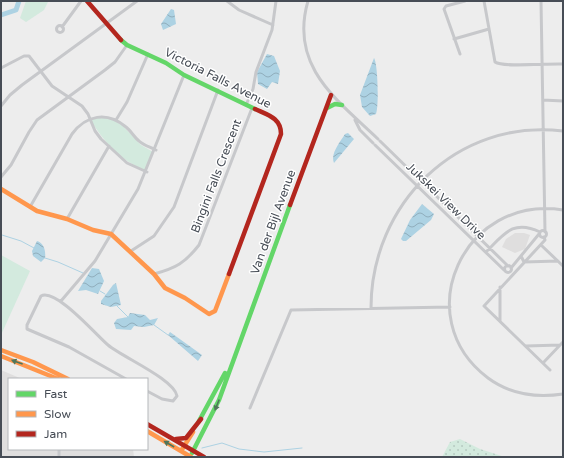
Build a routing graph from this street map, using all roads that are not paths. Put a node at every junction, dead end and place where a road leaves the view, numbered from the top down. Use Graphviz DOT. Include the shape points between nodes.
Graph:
graph roads {
  1 [pos="81,1"];
  2 [pos="88,1"];
  3 [pos="137,1"];
  4 [pos="227,1"];
  5 [pos="276,1"];
  6 [pos="308,1"];
  7 [pos="465,1"];
  8 [pos="484,1"];
  9 [pos="541,1"];
  10 [pos="107,23"];
  11 [pos="273,25"];
  12 [pos="62,27"];
  13 [pos="489,29"];
  14 [pos="454,39"];
  15 [pos="127,45"];
  16 [pos="148,54"];
  17 [pos="460,54"];
  18 [pos="542,63"];
  19 [pos="563,64"];
  20 [pos="1,68"];
  21 [pos="40,72"];
  22 [pos="184,75"];
  23 [pos="218,90"];
  24 [pos="331,95"];
  25 [pos="69,96"];
  26 [pos="543,100"];
  27 [pos="563,101"];
  28 [pos="246,105"];
  29 [pos="342,105"];
  30 [pos="1,106"];
  31 [pos="252,108"];
  32 [pos="326,110"];
  33 [pos="89,118"];
  34 [pos="355,119"];
  35 [pos="116,120"];
  36 [pos="369,130"];
  37 [pos="543,130"];
  38 [pos="563,131"];
  39 [pos="364,134"];
  40 [pos="380,141"];
  41 [pos="109,146"];
  42 [pos="376,146"];
  43 [pos="156,150"];
  44 [pos="147,172"];
  45 [pos="1,177"];
  46 [pos="421,181"];
  47 [pos="417,185"];
  48 [pos="1,189"];
  49 [pos="30,207"];
  50 [pos="545,208"];
  51 [pos="563,210"];
  52 [pos="67,219"];
  53 [pos="545,221"];
  54 [pos="112,234"];
  55 [pos="541,234"];
  56 [pos="477,236"];
  57 [pos="473,240"];
  58 [pos="541,245"];
  59 [pos="490,248"];
  60 [pos="131,251"];
  61 [pos="486,252"];
  62 [pos="521,256"];
  63 [pos="558,261"];
  64 [pos="524,262"];
  65 [pos="563,266"];
  66 [pos="509,267"];
  67 [pos="504,270"];
  68 [pos="514,272"];
  69 [pos="508,273"];
  70 [pos="154,274"];
  71 [pos="511,276"];
  72 [pos="500,287"];
  73 [pos="61,301"];
  74 [pos="450,307"];
  75 [pos="371,308"];
  76 [pos="500,321"];
  77 [pos="563,342"];
  78 [pos="560,345"];
  79 [pos="526,346"];
  80 [pos="1,350"];
  81 [pos="234,355"];
  82 [pos="1,356"];
  83 [pos="543,363"];
  84 [pos="550,370"];
  85 [pos="56,378"];
  86 [pos="66,378"];
  87 [pos="124,378"];
  88 [pos="148,392"];
  89 [pos="563,394"];
  90 [pos="250,408"];
  91 [pos="201,419"];
  92 [pos="148,425"];
  93 [pos="148,432"];
  94 [pos="169,437"];
  95 [pos="185,446"];
  96 [pos="182,451"];
  97 [pos="193,451"];
  98 [pos="191,457"];
  99 [pos="204,457"];
  1 -- 12 [label="street"];
  2 -- 10 [label="street, Victoria Falls Avenue"];
  3 -- 10 [label="street"];
  4 -- 11 [label="street" via="239,10"];
  5 -- 11 [label="street, Bingini Falls Crescent"];
  6 -- 24 [label="street, Jukskei View Drive" via="303,24 305,47 311,65"];
  7 -- 14 [label="street" via="444,8"];
  8 -- 13 [label="street"];
  9 -- 18 [label="street"];
  10 -- 15 [label="street, Victoria Falls Avenue"];
  10 -- 21 [label="street"];
  11 -- 28 [label="street, Bingini Falls Crescent"];
  13 -- 14 [label="street"];
  13 -- 18 [label="street" via="493,57 498,64"];
  14 -- 17 [label="street"];
  15 -- 16 [label="street, Victoria Falls Avenue"];
  15 -- 25 [label="street" via="109,67"];
  16 -- 22 [label="street, Victoria Falls Avenue"];
  16 -- 35 [label="street" via="129,98"];
  18 -- 19 [label="street"];
  18 -- 26 [label="street"];
  20 -- 21 [label="street" via="26,55"];
  21 -- 25 [label="street" via="52,86"];
  21 -- 30 [label="street" via="10,95"];
  22 -- 23 [label="street, Victoria Falls Avenue"];
  22 -- 43 [label="street"];
  23 -- 28 [label="street, Victoria Falls Avenue"];
  23 -- 60 [label="street" via="174,207 154,236"];
  24 -- 29 [label="street, Jukskei View Drive"];
  24 -- 32 [label="street, Van der Bijl Avenue"];
  25 -- 33 [label="street" via="82,106"];
  25 -- 45 [label="street" via="37,120"];
  26 -- 27 [label="street"];
  26 -- 37 [label="street"];
  28 -- 31 [label="street, Victoria Falls Avenue"];
  29 -- 32 [label="street" via="332,105"];
  29 -- 34 [label="street, Jukskei View Drive"];
  31 -- 70 [label="street, Bingini Falls Crescent" via="199,245 184,262 172,269"];
  31 -- 70 [label="street, Victoria Falls Avenue" via="276,119 281,135 215,311 209,314 168,290"];
  32 -- 81 [label="street, Van der Bijl Avenue"];
  33 -- 35 [label="street" via="102,116"];
  33 -- 41 [label="street" via="94,131"];
  33 -- 49 [label="street" via="72,134"];
  34 -- 36 [label="street, Jukskei View Drive"];
  34 -- 39 [label="street, Jukskei View Drive"];
  35 -- 43 [label="street" via="138,141"];
  36 -- 39 [label="street"];
  36 -- 40 [label="street, Jukskei View Drive"];
  37 -- 38 [label="street"];
  37 -- 46 [label="street" via="507,134 474,144 451,157"];
  37 -- 50 [label="street"];
  39 -- 42 [label="street, Jukskei View Drive"];
  40 -- 42 [label="street"];
  40 -- 46 [label="street, Jukskei View Drive"];
  41 -- 44 [label="street" via="127,163"];
  41 -- 52 [label="street"];
  42 -- 47 [label="street, Jukskei View Drive"];
  43 -- 44 [label="street"];
  44 -- 54 [label="street"];
  46 -- 47 [label="street"];
  46 -- 56 [label="street, Jukskei View Drive"];
  47 -- 57 [label="street, Jukskei View Drive"];
  47 -- 75 [label="street" via="392,220 380,250 372,281"];
  48 -- 49 [label="street"];
  49 -- 52 [label="street" via="42,213"];
  50 -- 51 [label="street"];
  50 -- 53 [label="street"];
  50 -- 56 [label="street" via="507,216"];
  52 -- 54 [label="street" via="93,230"];
  53 -- 55 [label="street"];
  53 -- 55 [label="street" via="545,232"];
  54 -- 60 [label="street"];
  54 -- 73 [label="street" via="95,261"];
  55 -- 58 [label="street" via="545,240"];
  55 -- 59 [label="street" via="525,226 513,228"];
  55 -- 62 [label="street"];
  56 -- 57 [label="street"];
  56 -- 59 [label="street, Jukskei View Drive"];
  57 -- 61 [label="street, Jukskei View Drive"];
  57 -- 74 [label="street" via="454,274"];
  58 -- 63 [label="street"];
  58 -- 64 [label="street"];
  59 -- 61 [label="street"];
  59 -- 66 [label="street, Jukskei View Drive"];
  60 -- 70 [label="street"];
  61 -- 67 [label="street, Jukskei View Drive"];
  62 -- 64 [label="street"];
  62 -- 66 [label="street"];
  63 -- 64 [label="street"];
  63 -- 65 [label="street"];
  64 -- 68 [label="street"];
  66 -- 67 [label="street"];
  66 -- 68 [label="street, Jukskei View Drive"];
  66 -- 69 [label="street"];
  67 -- 69 [label="street, Jukskei View Drive"];
  68 -- 71 [label="street"];
  69 -- 71 [label="street"];
  71 -- 72 [label="street"];
  72 -- 76 [label="street"];
  72 -- 76 [label="street" via="484,306"];
  73 -- 87 [label="street" via="42,295 27,329 70,347"];
  73 -- 88 [label="street" via="108,345 156,375 175,390 177,396 173,401 167,401"];
  74 -- 75 [label="street"];
  74 -- 89 [label="street" via="458,342 480,372 498,385 524,394"];
  75 -- 90 [label="street" via="291,310"];
  76 -- 79 [label="street"];
  77 -- 78 [label="street"];
  78 -- 79 [label="street"];
  78 -- 83 [label="street"];
  79 -- 83 [label="street"];
  80 -- 86 [label="street"];
  81 -- 91 [label="street, Van der Bijl Avenue"];
  81 -- 97 [label="street, Van der Bijl Avenue, one-way" via="216,410"];
  85 -- 82 [label="street, one-way"];
  83 -- 84 [label="street"];
  91 -- 94 [label="street" via="186,438 178,440"];
  91 -- 95 [label="street, Van der Bijl Avenue"];
  92 -- 94 [label="street"];
  96 -- 93 [label="street, one-way"];
  94 -- 95 [label="street"];
  95 -- 96 [label="street, Van der Bijl Avenue"];
  95 -- 97 [label="street"];
  96 -- 98 [label="street"];
  97 -- 98 [label="street, Van der Bijl Avenue"];
  97 -- 99 [label="street"];
}
